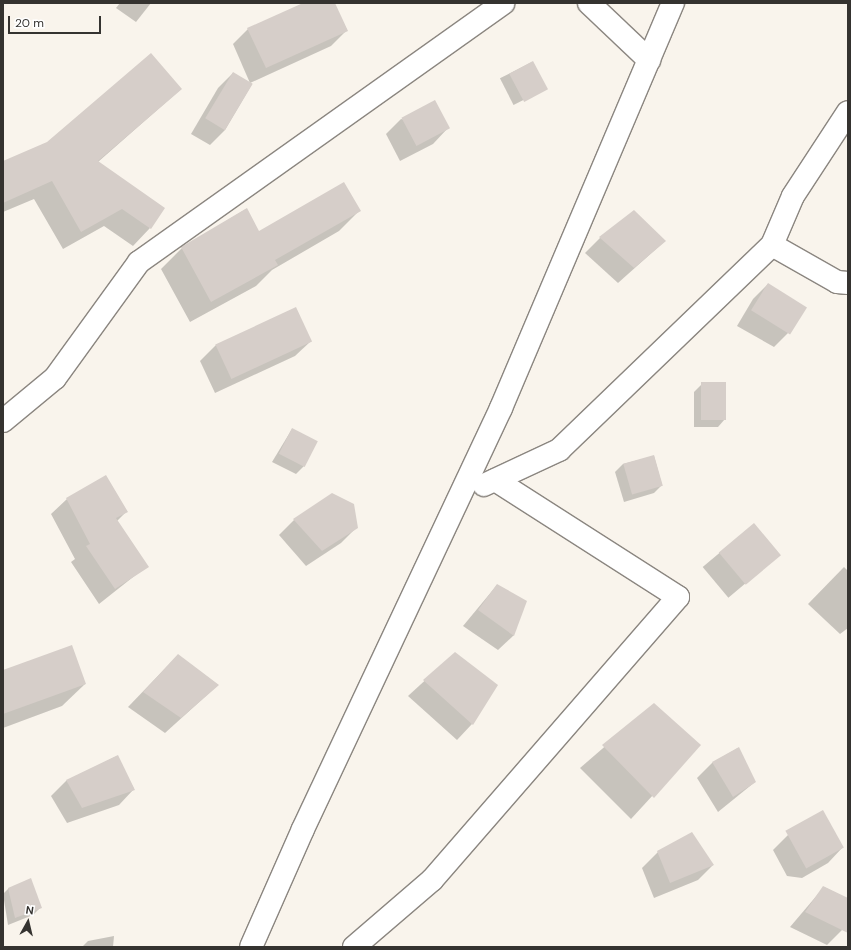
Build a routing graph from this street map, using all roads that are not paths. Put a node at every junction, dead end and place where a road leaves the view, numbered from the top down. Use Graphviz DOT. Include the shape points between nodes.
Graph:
graph roads {
  1 [pos="503,3"];
  2 [pos="589,3"];
  3 [pos="674,3"];
  4 [pos="649,60"];
  5 [pos="848,112"];
  6 [pos="772,245"];
  7 [pos="848,283"];
  8 [pos="3,422"];
  9 [pos="495,480"];
  10 [pos="459,497"];
  11 [pos="251,947"];
  12 [pos="354,947"];
  1 -- 8 [label="street" via="139,262 55,378"];
  2 -- 4 [label="street"];
  3 -- 4 [label="street"];
  4 -- 10 [label="street" via="501,408"];
  5 -- 6 [label="street" via="793,196"];
  6 -- 7 [label="street" via="837,282"];
  6 -- 9 [label="street" via="559,450"];
  9 -- 10 [label="street"];
  9 -- 12 [label="street" via="678,597 432,880"];
  10 -- 11 [label="street"];
}
